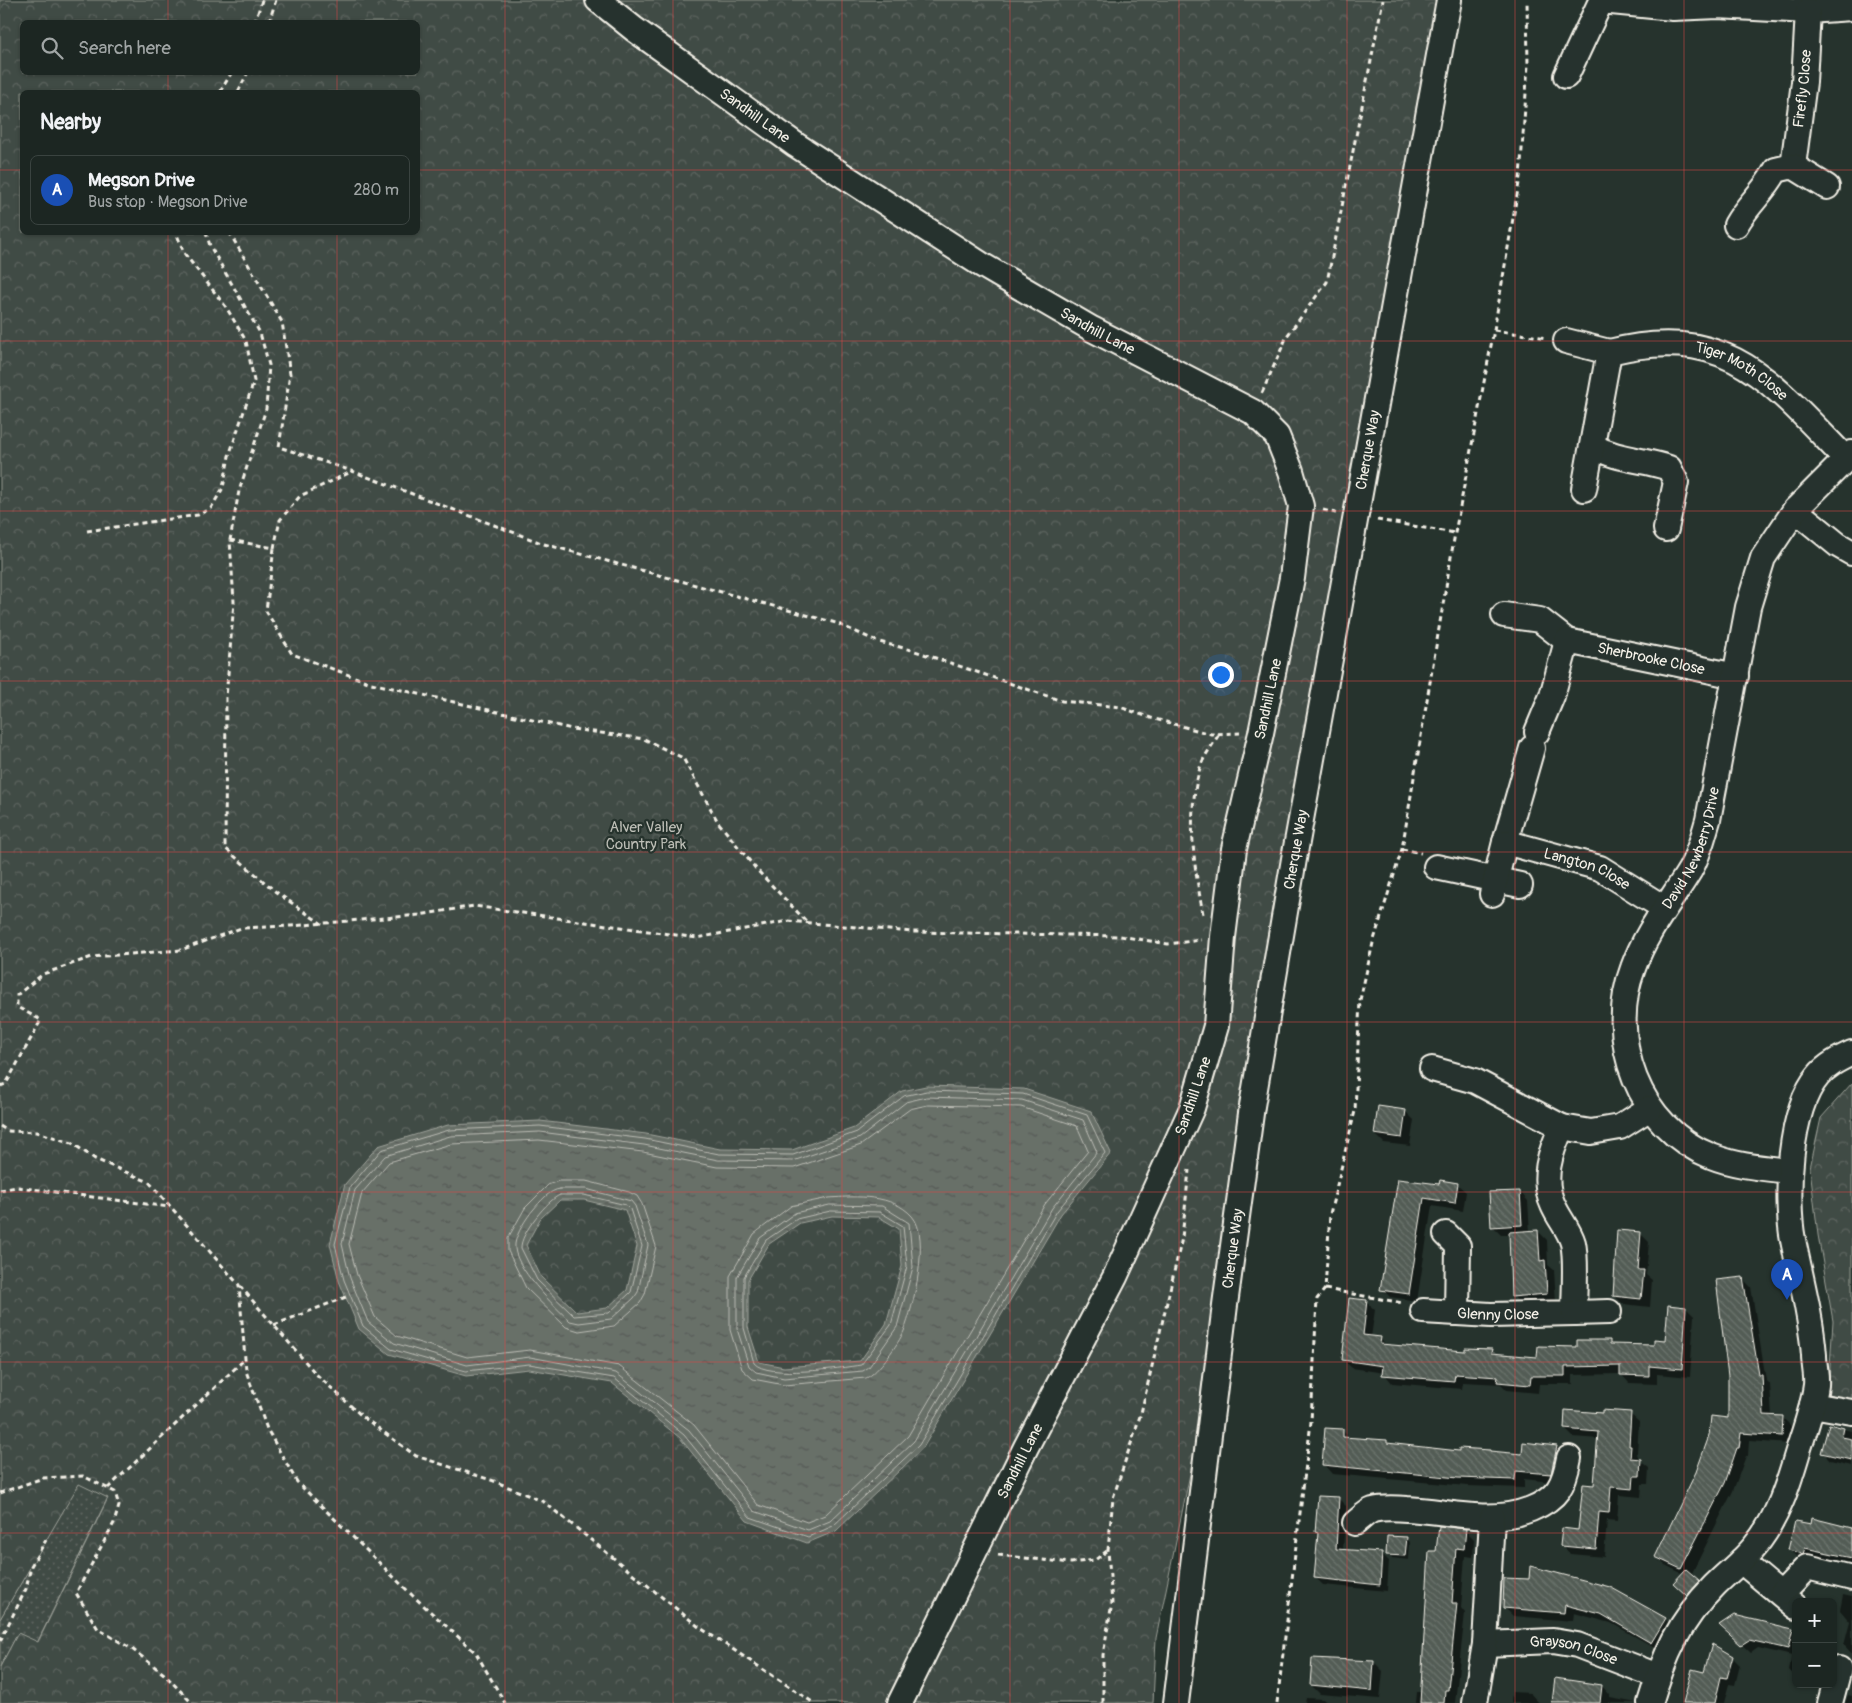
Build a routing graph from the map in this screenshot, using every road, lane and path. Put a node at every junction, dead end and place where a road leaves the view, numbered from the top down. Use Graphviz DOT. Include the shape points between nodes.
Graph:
graph roads {
  1 [pos="262,0"];
  2 [pos="276,0"];
  3 [pos="598,0"];
  4 [pos="1383,0"];
  5 [pos="1449,0"];
  6 [pos="1527,0"];
  7 [pos="1601,1"];
  8 [pos="1719,3"];
  9 [pos="1852,8"];
  10 [pos="1808,11"];
  11 [pos="256,20"];
  12 [pos="270,20"];
  13 [pos="230,75"];
  14 [pos="246,75"];
  15 [pos="1566,76"];
  16 [pos="221,90"];
  17 [pos="239,90"];
  18 [pos="1784,168"];
  19 [pos="1827,187"];
  20 [pos="1736,225"];
  21 [pos="177,235"];
  22 [pos="207,235"];
  23 [pos="231,235"];
  24 [pos="1494,330"];
  25 [pos="1566,341"];
  26 [pos="1609,352"];
  27 [pos="1253,412"];
  28 [pos="1593,446"];
  29 [pos="1849,456"];
  30 [pos="352,471"];
  31 [pos="1584,489"];
  32 [pos="1301,506"];
  33 [pos="1795,510"];
  34 [pos="1356,517"];
  35 [pos="1666,530"];
  36 [pos="87,531"];
  37 [pos="1455,533"];
  38 [pos="230,540"];
  39 [pos="274,548"];
  40 [pos="1852,553"];
  41 [pos="1504,615"];
  42 [pos="1567,641"];
  43 [pos="1736,676"];
  44 [pos="1261,733"];
  45 [pos="1219,734"];
  46 [pos="1505,842"];
  47 [pos="1436,868"];
  48 [pos="1520,886"];
  49 [pos="1494,887"];
  50 [pos="1664,908"];
  51 [pos="1203,916"];
  52 [pos="808,922"];
  53 [pos="322,924"];
  54 [pos="1223,937"];
  55 [pos="1852,1053"];
  56 [pos="1432,1069"];
  57 [pos="0,1086"];
  58 [pos="1650,1108"];
  59 [pos="0,1126"];
  60 [pos="1562,1127"];
  61 [pos="1191,1165"];
  62 [pos="1789,1171"];
  63 [pos="0,1190"];
  64 [pos="169,1207"];
  65 [pos="1446,1234"];
  66 [pos="239,1286"];
  67 [pos="1325,1290"];
  68 [pos="346,1297"];
  69 [pos="1423,1310"];
  70 [pos="1609,1312"];
  71 [pos="1457,1313"];
  72 [pos="1574,1313"];
  73 [pos="274,1325"];
  74 [pos="245,1359"];
  75 [pos="1812,1405"];
  76 [pos="1852,1412"];
  77 [pos="1569,1458"];
  78 [pos="108,1488"];
  79 [pos="0,1493"];
  80 [pos="1492,1518"];
  81 [pos="1355,1523"];
  82 [pos="46,1540"];
  83 [pos="976,1549"];
  84 [pos="1108,1550"];
  85 [pos="1742,1561"];
  86 [pos="1852,1578"];
  87 [pos="1789,1600"];
  88 [pos="0,1641"];
  89 [pos="1485,1644"];
  90 [pos="1839,1669"];
  91 [pos="1658,1676"];
  92 [pos="192,1703"];
  93 [pos="505,1703"];
  94 [pos="814,1703"];
  95 [pos="900,1703"];
  96 [pos="1103,1703"];
  97 [pos="1176,1703"];
  98 [pos="1277,1703"];
  99 [pos="1475,1703"];
  100 [pos="1650,1703"];
  101 [pos="1830,1703"];
  1 -- 11 [label="path"];
  2 -- 12 [label="path"];
  3 -- 27 [label="street, Sandhill Lane" via="796,145 982,265 1092,329"];
  4 -- 27 [label="path" via="1328,282 1287,336"];
  5 -- 34 [label="street, Cherque Way"];
  6 -- 24 [label="path" via="1528,64 1520,177"];
  7 -- 8 [label="street" via="1673,8"];
  7 -- 15 [label="street"];
  8 -- 10 [label="street"];
  9 -- 10 [label="street"];
  10 -- 18 [label="street, Firefly Close" via="1804,82"];
  13 -- 16 [label="path"];
  14 -- 17 [label="path"];
  18 -- 19 [label="street"];
  18 -- 20 [label="street" via="1744,210"];
  21 -- 36 [label="path" via="184,253 226,307 246,341 254,381 229,456 223,488 211,508 198,515"];
  22 -- 38 [label="path" via="260,333 269,365 266,409 239,491"];
  23 -- 30 [label="path" via="282,322 290,374 279,447"];
  24 -- 25 [label="path"];
  24 -- 37 [label="path"];
  25 -- 26 [label="street, Tiger Moth Close"];
  26 -- 28 [label="street"];
  26 -- 29 [label="street, Tiger Moth Close" via="1640,344 1677,344 1733,358 1778,389"];
  27 -- 32 [label="street, Sandhill Lane" via="1277,436 1292,471"];
  28 -- 31 [label="street"];
  28 -- 35 [label="street" via="1620,458 1670,468 1676,482"];
  29 -- 33 [label="street, David Newberry Drive"];
  30 -- 39 [label="path" via="300,496 280,520"];
  30 -- 45 [label="path" via="544,544 836,623 879,642 912,650 1062,701 1120,707 1160,721"];
  32 -- 34 [label="path"];
  32 -- 44 [label="street, Sandhill Lane" via="1292,578"];
  33 -- 40 [label="street"];
  33 -- 43 [label="street, David Newberry Drive" via="1763,558 1754,582"];
  34 -- 37 [label="path"];
  34 -- 97 [label="street, Cherque Way" via="1252,1106 1224,1305"];
  37 -- 67 [label="path" via="1402,850 1373,943 1360,1000 1355,1110 1330,1214"];
  38 -- 39 [label="path"];
  38 -- 53 [label="path" via="234,602 226,698 225,848 276,892"];
  39 -- 52 [label="path" via="266,611 292,654 371,683 572,729 644,739 683,758 718,822 757,870"];
  41 -- 42 [label="street, Sherbrooke Close" via="1540,620"];
  42 -- 43 [label="street, Sherbrooke Close"];
  42 -- 46 [label="street"];
  43 -- 50 [label="street, David Newberry Drive" via="1708,820 1699,850"];
  44 -- 45 [label="path"];
  44 -- 54 [label="street, Sandhill Lane" via="1234,849"];
  45 -- 51 [label="path" via="1200,766 1191,822"];
  46 -- 49 [label="street"];
  46 -- 50 [label="street, Langton Close" via="1600,868"];
  47 -- 49 [label="street"];
  48 -- 49 [label="street"];
  50 -- 58 [label="street, David Newberry Drive" via="1632,969 1624,1010 1628,1057 1636,1082"];
  52 -- 53 [label="path" via="788,921 697,938 474,906"];
  52 -- 54 [label="path" via="912,932 1120,936 1168,944"];
  53 -- 57 [label="path" via="241,928 181,950 92,957 42,974 17,995 17,1007 41,1020 6,1084"];
  54 -- 83 [label="street, Sandhill Lane" via="1216,1026 1192,1108 1115,1278"];
  55 -- 62 [label="street" via="1833,1062 1817,1076 1798,1118"];
  56 -- 60 [label="street" via="1475,1082"];
  58 -- 60 [label="street" via="1620,1127 1591,1132"];
  58 -- 62 [label="street, David Newberry Drive" via="1689,1146 1711,1156 1736,1164"];
  59 -- 64 [label="path" via="8,1131 37,1132 72,1143 95,1159 149,1182"];
  60 -- 72 [label="street" via="1546,1173 1552,1205 1566,1224 1573,1245"];
  61 -- 84 [label="path" via="1182,1238 1141,1413 1113,1498"];
  62 -- 75 [label="street" via="1793,1238 1812,1328 1816,1384"];
  63 -- 64 [label="path" via="17,1187"];
  64 -- 66 [label="path"];
  65 -- 71 [label="street" via="1458,1246"];
  66 -- 73 [label="path"];
  66 -- 74 [label="path"];
  67 -- 69 [label="path" via="1397,1300"];
  67 -- 98 [label="path" via="1317,1299 1311,1422"];
  68 -- 73 [label="path"];
  69 -- 71 [label="street, Glenny Close"];
  70 -- 72 [label="street, Glenny Close"];
  71 -- 72 [label="street, Glenny Close"];
  73 -- 94 [label="path" via="316,1374 363,1418 416,1456 494,1481 544,1502 699,1627"];
  74 -- 78 [label="path"];
  74 -- 93 [label="path" via="246,1371 267,1428 297,1482 412,1595 476,1652"];
  75 -- 76 [label="street"];
  75 -- 85 [label="street" via="1775,1517"];
  77 -- 80 [label="street" via="1560,1488 1546,1503 1517,1515"];
  78 -- 79 [label="path" via="83,1476 43,1478"];
  78 -- 92 [label="path" via="115,1492 119,1506 114,1523 76,1593 98,1629 164,1674"];
  80 -- 81 [label="street" via="1390,1508 1372,1510"];
  80 -- 89 [label="street"];
  82 -- 88 [label="path" via="31,1566 26,1589"];
  83 -- 84 [label="path" via="1005,1557 1070,1563 1095,1560"];
  83 -- 95 [label="street, Sandhill Lane"];
  84 -- 96 [label="path" via="1112,1603 1103,1655"];
  85 -- 87 [label="street"];
  85 -- 91 [label="street" via="1692,1610 1669,1647"];
  86 -- 87 [label="street" via="1807,1567"];
  89 -- 91 [label="street, Grayson Close" via="1553,1641 1577,1645"];
  89 -- 99 [label="street"];
  90 -- 101 [label="street"];
  91 -- 100 [label="street"];
}
